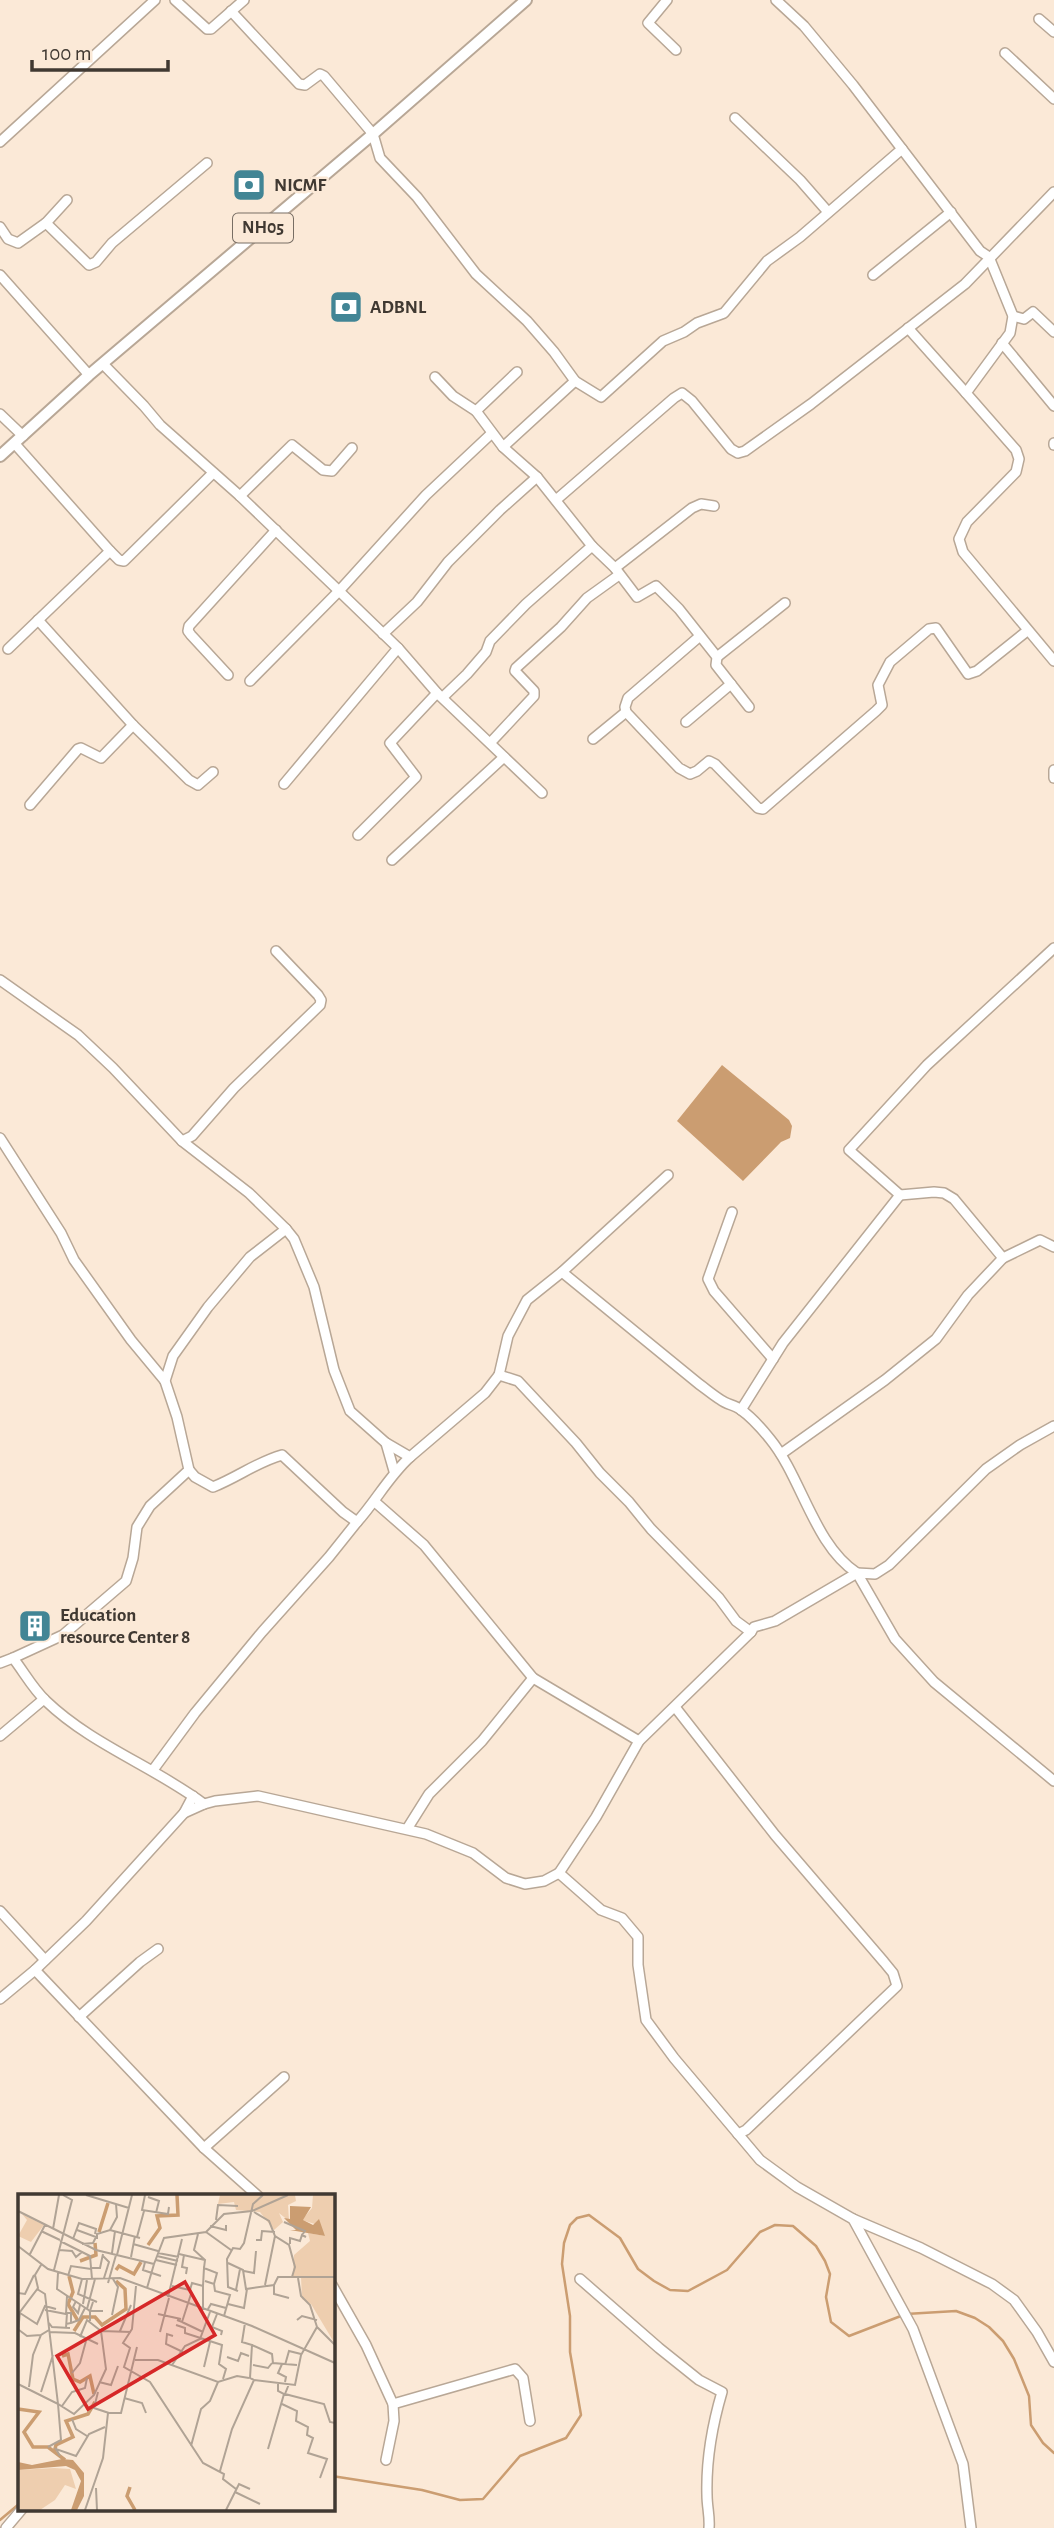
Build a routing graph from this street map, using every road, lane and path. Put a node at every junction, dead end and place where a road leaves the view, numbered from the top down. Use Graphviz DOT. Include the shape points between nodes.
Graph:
graph roads {
  1 [pos="155,0"];
  2 [pos="175,0"];
  3 [pos="244,0"];
  4 [pos="527,0"];
  5 [pos="667,0"];
  6 [pos="776,0"];
  7 [pos="231,11"];
  8 [pos="1040,19"];
  9 [pos="1054,32"];
  10 [pos="676,50"];
  11 [pos="1005,53"];
  12 [pos="1054,99"];
  13 [pos="735,118"];
  14 [pos="373,134"];
  15 [pos="0,142"];
  16 [pos="902,149"];
  17 [pos="207,163"];
  18 [pos="1054,192"];
  19 [pos="68,200"];
  20 [pos="828,212"];
  21 [pos="951,212"];
  22 [pos="46,223"];
  23 [pos="0,227"];
  24 [pos="989,257"];
  25 [pos="0,275"];
  26 [pos="873,275"];
  27 [pos="1013,316"];
  28 [pos="908,328"];
  29 [pos="1054,332"];
  30 [pos="1002,343"];
  31 [pos="103,364"];
  32 [pos="517,372"];
  33 [pos="89,375"];
  34 [pos="435,377"];
  35 [pos="575,381"];
  36 [pos="966,393"];
  37 [pos="1054,406"];
  38 [pos="476,411"];
  39 [pos="0,414"];
  40 [pos="492,432"];
  41 [pos="19,440"];
  42 [pos="503,447"];
  43 [pos="352,448"];
  44 [pos="0,456"];
  45 [pos="213,474"];
  46 [pos="537,477"];
  47 [pos="240,496"];
  48 [pos="556,499"];
  49 [pos="714,506"];
  50 [pos="276,530"];
  51 [pos="592,546"];
  52 [pos="110,551"];
  53 [pos="617,571"];
  54 [pos="339,591"];
  55 [pos="785,603"];
  56 [pos="38,620"];
  57 [pos="1027,631"];
  58 [pos="383,634"];
  59 [pos="700,636"];
  60 [pos="8,649"];
  61 [pos="398,649"];
  62 [pos="717,657"];
  63 [pos="1054,661"];
  64 [pos="228,675"];
  65 [pos="250,681"];
  66 [pos="731,684"];
  67 [pos="440,695"];
  68 [pos="749,707"];
  69 [pos="626,712"];
  70 [pos="686,722"];
  71 [pos="133,725"];
  72 [pos="593,739"];
  73 [pos="491,742"];
  74 [pos="504,757"];
  75 [pos="1054,770"];
  76 [pos="213,772"];
  77 [pos="1054,778"];
  78 [pos="284,785"];
  79 [pos="542,793"];
  80 [pos="30,805"];
  81 [pos="358,835"];
  82 [pos="392,860"];
  83 [pos="1054,948"];
  84 [pos="276,951"];
  85 [pos="0,980"];
  86 [pos="0,1138"];
  87 [pos="183,1141"];
  88 [pos="668,1175"];
  89 [pos="900,1195"];
  90 [pos="732,1212"];
  91 [pos="286,1229"];
  92 [pos="1054,1247"];
  93 [pos="1003,1258"];
  94 [pos="562,1272"];
  95 [pos="773,1359"];
  96 [pos="499,1375"];
  97 [pos="164,1381"];
  98 [pos="741,1410"];
  99 [pos="1054,1426"];
  100 [pos="386,1443"];
  101 [pos="781,1454"];
  102 [pos="410,1457"];
  103 [pos="189,1470"];
  104 [pos="394,1471"];
  105 [pos="375,1502"];
  106 [pos="357,1522"];
  107 [pos="857,1573"];
  108 [pos="751,1632"];
  109 [pos="13,1658"];
  110 [pos="0,1663"];
  111 [pos="533,1678"];
  112 [pos="44,1699"];
  113 [pos="675,1707"];
  114 [pos="0,1736"];
  115 [pos="639,1741"];
  116 [pos="153,1770"];
  117 [pos="1054,1780"];
  118 [pos="193,1796"];
  119 [pos="204,1804"];
  120 [pos="184,1813"];
  121 [pos="407,1829"];
  122 [pos="559,1873"];
  123 [pos="0,1911"];
  124 [pos="158,1949"];
  125 [pos="45,1960"];
  126 [pos="36,1970"];
  127 [pos="0,1999"];
  128 [pos="79,2017"];
  129 [pos="284,2077"];
  130 [pos="738,2134"];
  131 [pos="204,2148"];
  132 [pos="256,2194"];
  133 [pos="853,2219"];
  134 [pos="580,2279"];
  135 [pos="334,2289"];
  136 [pos="1054,2362"];
  137 [pos="393,2404"];
  138 [pos="530,2421"];
  139 [pos="386,2460"];
  140 [pos="21,2510"];
  141 [pos="6,2528"];
  142 [pos="709,2528"];
  143 [pos="971,2528"];
  1 -- 15 [label="street"];
  2 -- 7 [label="street" via="207,29"];
  3 -- 7 [label="street"];
  4 -- 14 [label="main road, NH05"];
  5 -- 10 [label="street" via="648,23"];
  6 -- 16 [label="street" via="804,26"];
  7 -- 14 [label="street" via="299,84 324,76"];
  8 -- 9 [label="street"];
  11 -- 12 [label="street"];
  13 -- 20 [label="street"];
  14 -- 31 [label="main road, NH05"];
  14 -- 35 [label="street" via="380,158"];
  16 -- 20 [label="street"];
  16 -- 21 [label="street"];
  17 -- 22 [label="street" via="89,265"];
  18 -- 24 [label="street"];
  19 -- 22 [label="street"];
  20 -- 35 [label="street" via="767,261 724,313 663,341 608,393 601,397"];
  21 -- 24 [label="street"];
  21 -- 26 [label="street"];
  22 -- 23 [label="street" via="18,243 8,239"];
  24 -- 27 [label="street"];
  24 -- 28 [label="street" via="979,271"];
  25 -- 33 [label="street"];
  27 -- 29 [label="street" via="1024,319 1033,313"];
  27 -- 30 [label="street" via="1010,333"];
  28 -- 36 [label="street"];
  28 -- 48 [label="street" via="745,451 732,449 682,393"];
  30 -- 36 [label="street"];
  30 -- 37 [label="street"];
  31 -- 33 [label="main road, NH05"];
  31 -- 45 [label="street"];
  32 -- 38 [label="street"];
  33 -- 41 [label="main road, NH05"];
  34 -- 38 [label="street"];
  35 -- 42 [label="street"];
  36 -- 57 [label="street" via="1019,459 1016,472 967,522 959,539 963,552"];
  38 -- 40 [label="street"];
  39 -- 41 [label="street"];
  40 -- 42 [label="street"];
  40 -- 54 [label="street" via="426,495"];
  41 -- 44 [label="main road, NH05"];
  41 -- 52 [label="street"];
  42 -- 46 [label="street"];
  43 -- 47 [label="street" via="328,471 292,445"];
  45 -- 47 [label="street"];
  45 -- 52 [label="street" via="124,561"];
  46 -- 48 [label="street"];
  46 -- 58 [label="street" via="448,562 417,602"];
  47 -- 50 [label="street"];
  48 -- 51 [label="street"];
  49 -- 53 [label="street" via="692,508"];
  50 -- 54 [label="street"];
  50 -- 64 [label="street" via="189,626 191,635"];
  51 -- 53 [label="street"];
  51 -- 67 [label="street" via="526,604 490,641 467,674"];
  52 -- 56 [label="street"];
  53 -- 59 [label="street" via="637,597 656,586"];
  53 -- 73 [label="street" via="516,668 534,696"];
  54 -- 58 [label="street"];
  54 -- 65 [label="street"];
  55 -- 62 [label="street"];
  56 -- 60 [label="street"];
  56 -- 71 [label="street"];
  57 -- 63 [label="street"];
  57 -- 69 [label="street" via="968,674 936,628 929,629 890,662 878,685 881,705 876,711 764,809 709,761 690,774 679,768"];
  58 -- 61 [label="street"];
  59 -- 62 [label="street"];
  59 -- 69 [label="street" via="628,698"];
  61 -- 67 [label="street"];
  61 -- 78 [label="street"];
  62 -- 66 [label="street" via="716,665"];
  66 -- 68 [label="street"];
  66 -- 70 [label="street"];
  67 -- 73 [label="street"];
  67 -- 81 [label="street" via="390,743 416,777"];
  69 -- 72 [label="street"];
  71 -- 76 [label="street" via="194,785"];
  71 -- 80 [label="street" via="100,758 78,749"];
  73 -- 74 [label="street"];
  74 -- 79 [label="street"];
  74 -- 82 [label="street"];
  75 -- 77 [label="street"];
  83 -- 89 [label="street" via="927,1065 849,1150"];
  84 -- 87 [label="street" via="318,995 320,1005"];
  85 -- 87 [label="street" via="78,1035"];
  86 -- 97 [label="street" via="75,1261"];
  87 -- 91 [label="street"];
  88 -- 94 [label="street"];
  89 -- 93 [label="street" via="944,1193 954,1199"];
  89 -- 95 [label="street"];
  90 -- 95 [label="street" via="708,1279"];
  91 -- 97 [label="street" via="250,1256 208,1307 173,1356"];
  91 -- 100 [label="street" via="314,1287 334,1370 350,1411"];
  92 -- 93 [label="street" via="1040,1240"];
  93 -- 101 [label="street" via="936,1339"];
  94 -- 96 [label="street" via="527,1300 508,1336"];
  94 -- 98 [label="street" via="699,1384"];
  95 -- 98 [label="street"];
  96 -- 102 [label="street" via="485,1393"];
  96 -- 108 [label="street" via="518,1381 736,1621"];
  97 -- 103 [label="street"];
  98 -- 101 [label="street"];
  99 -- 107 [label="street" via="986,1469 889,1565 875,1574"];
  100 -- 102 [label="street"];
  100 -- 104 [label="street"];
  101 -- 107 [label="street" via="828,1542"];
  102 -- 104 [label="street"];
  103 -- 106 [label="street" via="214,1487 282,1455"];
  103 -- 109 [label="street" via="150,1506 138,1527 126,1581 63,1635"];
  104 -- 105 [label="street"];
  105 -- 106 [label="street"];
  105 -- 111 [label="street" via="424,1545"];
  106 -- 116 [label="street" via="195,1713"];
  107 -- 108 [label="street"];
  107 -- 117 [label="street" via="895,1639 934,1682"];
  108 -- 113 [label="street"];
  109 -- 110 [label="street"];
  109 -- 112 [label="street"];
  111 -- 115 [label="street"];
  111 -- 121 [label="street" via="482,1741 429,1794"];
  112 -- 114 [label="street"];
  112 -- 116 [label="street" via="98,1742"];
  113 -- 115 [label="street"];
  113 -- 130 [label="street" via="775,1835 893,1973 897,1986"];
  115 -- 122 [label="street"];
  116 -- 118 [label="street"];
  118 -- 119 [label="street"];
  118 -- 120 [label="street"];
  119 -- 120 [label="street"];
  119 -- 121 [label="street" via="258,1796"];
  120 -- 125 [label="street"];
  121 -- 122 [label="street" via="472,1853 506,1878 526,1884"];
  122 -- 130 [label="street" via="601,1910 622,1918 638,1937 646,2020"];
  123 -- 125 [label="street"];
  124 -- 128 [label="street"];
  125 -- 126 [label="street"];
  126 -- 127 [label="street"];
  126 -- 128 [label="street"];
  128 -- 131 [label="street"];
  129 -- 131 [label="street"];
  130 -- 133 [label="street" via="788,2181"];
  131 -- 132 [label="street"];
  133 -- 136 [label="street" via="992,2284 1014,2300"];
  133 -- 143 [label="street" via="913,2329 963,2464"];
  134 -- 142 [label="street" via="699,2380 722,2392 711,2426 706,2498"];
  135 -- 137 [label="street"];
  137 -- 138 [label="street" via="515,2369 523,2378"];
  137 -- 139 [label="street"];
  140 -- 141 [label="street"];
}
